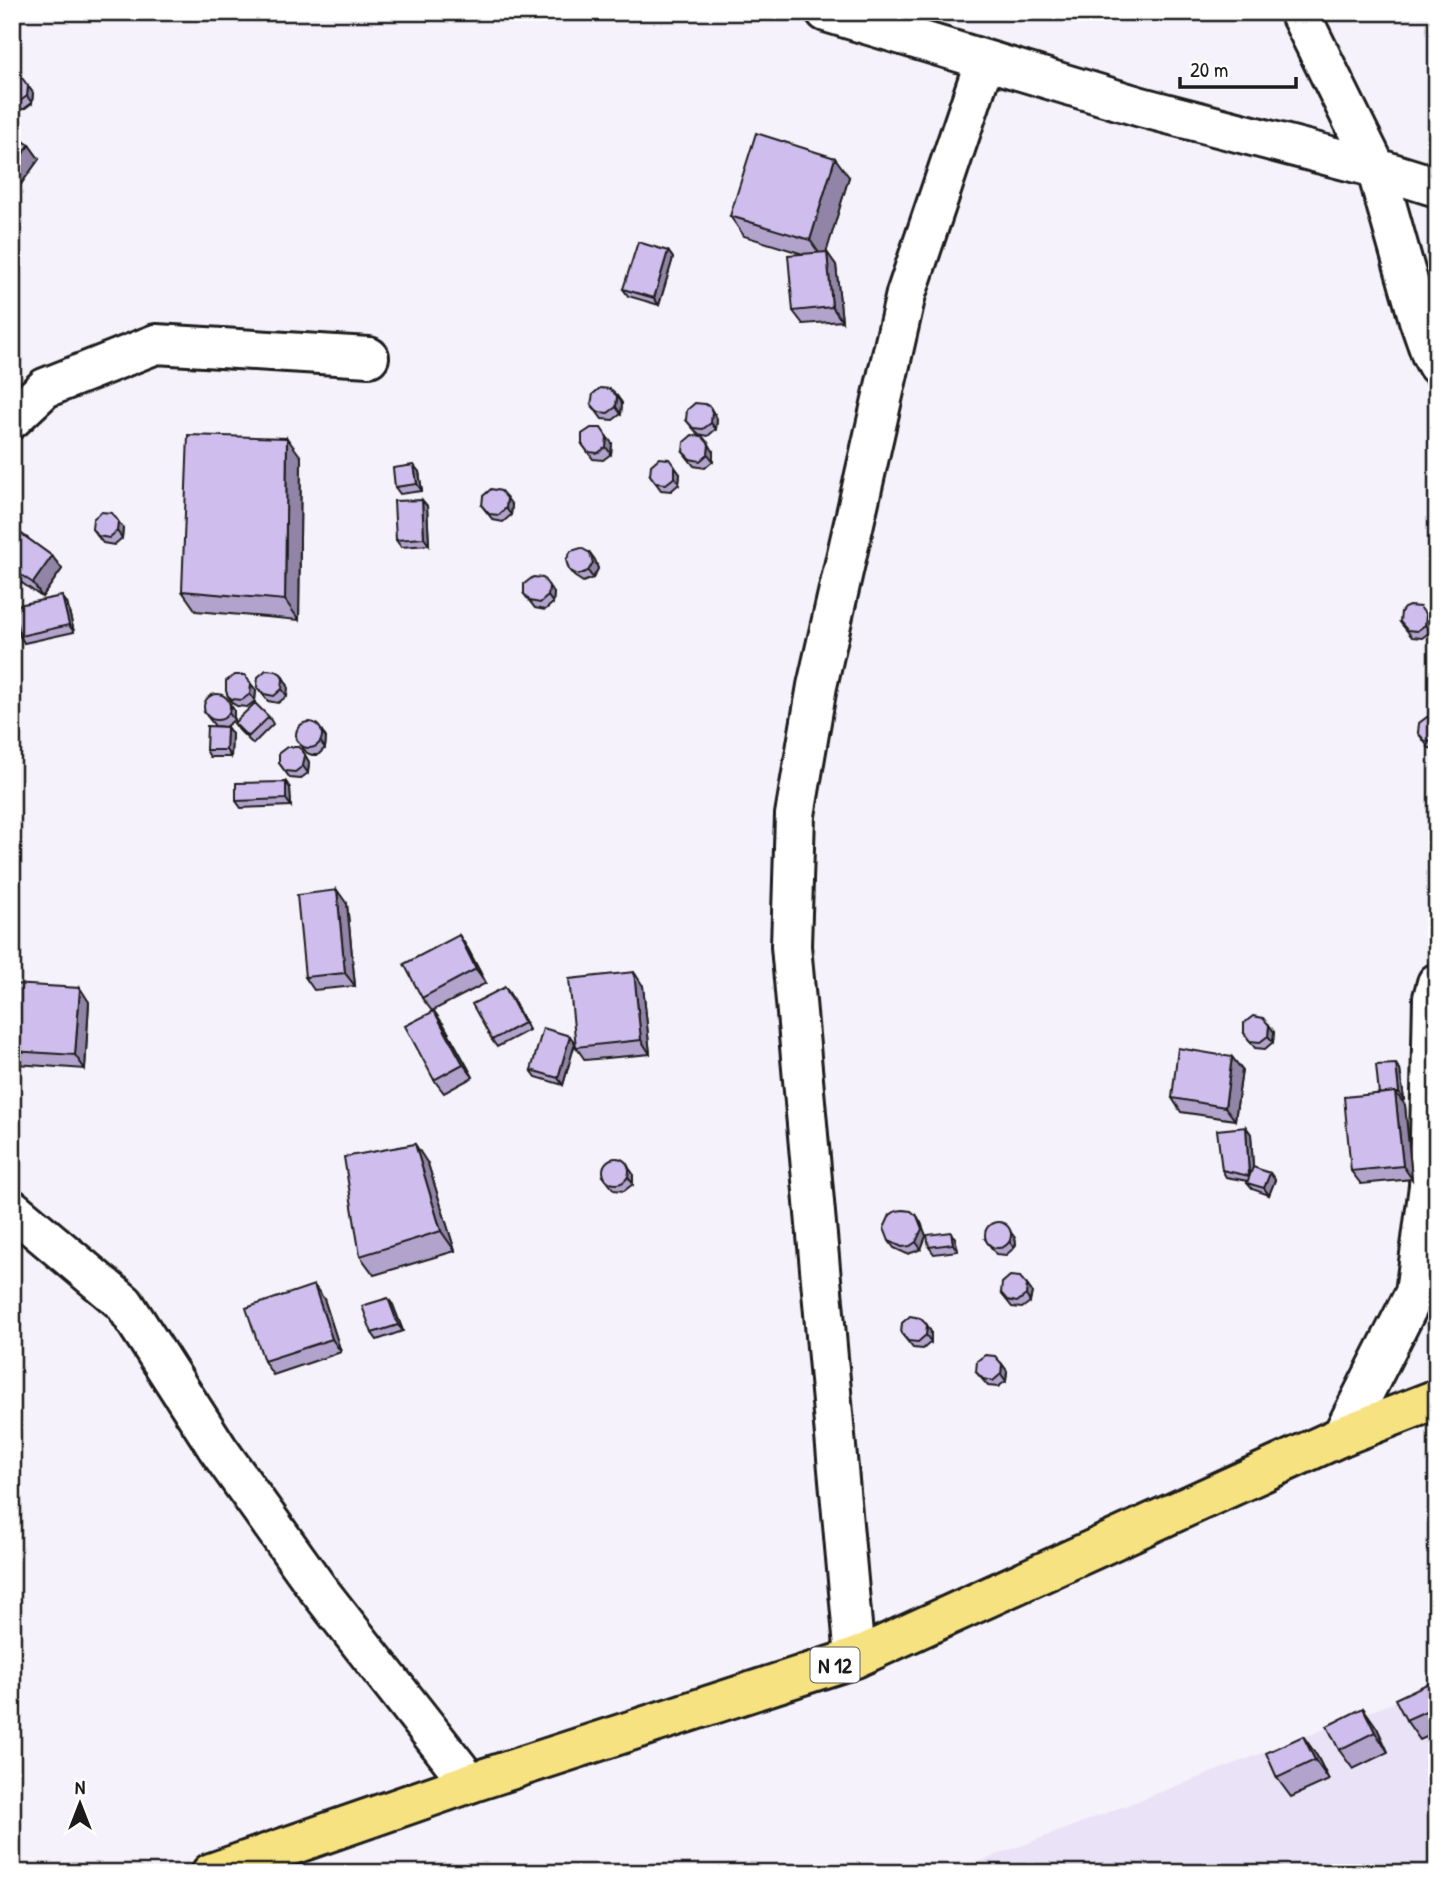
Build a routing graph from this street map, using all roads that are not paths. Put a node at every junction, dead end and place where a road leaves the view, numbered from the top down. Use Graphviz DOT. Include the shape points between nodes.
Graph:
graph roads {
  1 [pos="826,12"];
  2 [pos="1299,12"];
  3 [pos="985,60"];
  4 [pos="1376,168"];
  5 [pos="1437,187"];
  6 [pos="369,358"];
  7 [pos="1437,365"];
  8 [pos="12,419"];
  9 [pos="1437,983"];
  10 [pos="12,1209"];
  11 [pos="1437,1399"];
  12 [pos="1342,1436"];
  13 [pos="855,1658"];
  14 [pos="470,1783"];
  15 [pos="211,1873"];
  1 -- 3 [label="street"];
  2 -- 4 [label="street"];
  3 -- 4 [label="street" via="1141,107"];
  3 -- 13 [label="street" via="906,295 817,686 795,815 791,946"];
  4 -- 5 [label="street"];
  4 -- 7 [label="street" via="1419,320"];
  6 -- 8 [label="street" via="156,344 45,388"];
  9 -- 12 [label="street" via="1429,1186 1415,1293"];
  10 -- 14 [label="street" via="124,1303 218,1449 317,1589"];
  11 -- 12 [label="highway, N 12"];
  12 -- 13 [label="highway, N 12"];
  13 -- 14 [label="highway, N 12"];
  14 -- 15 [label="highway, N 12"];
}
